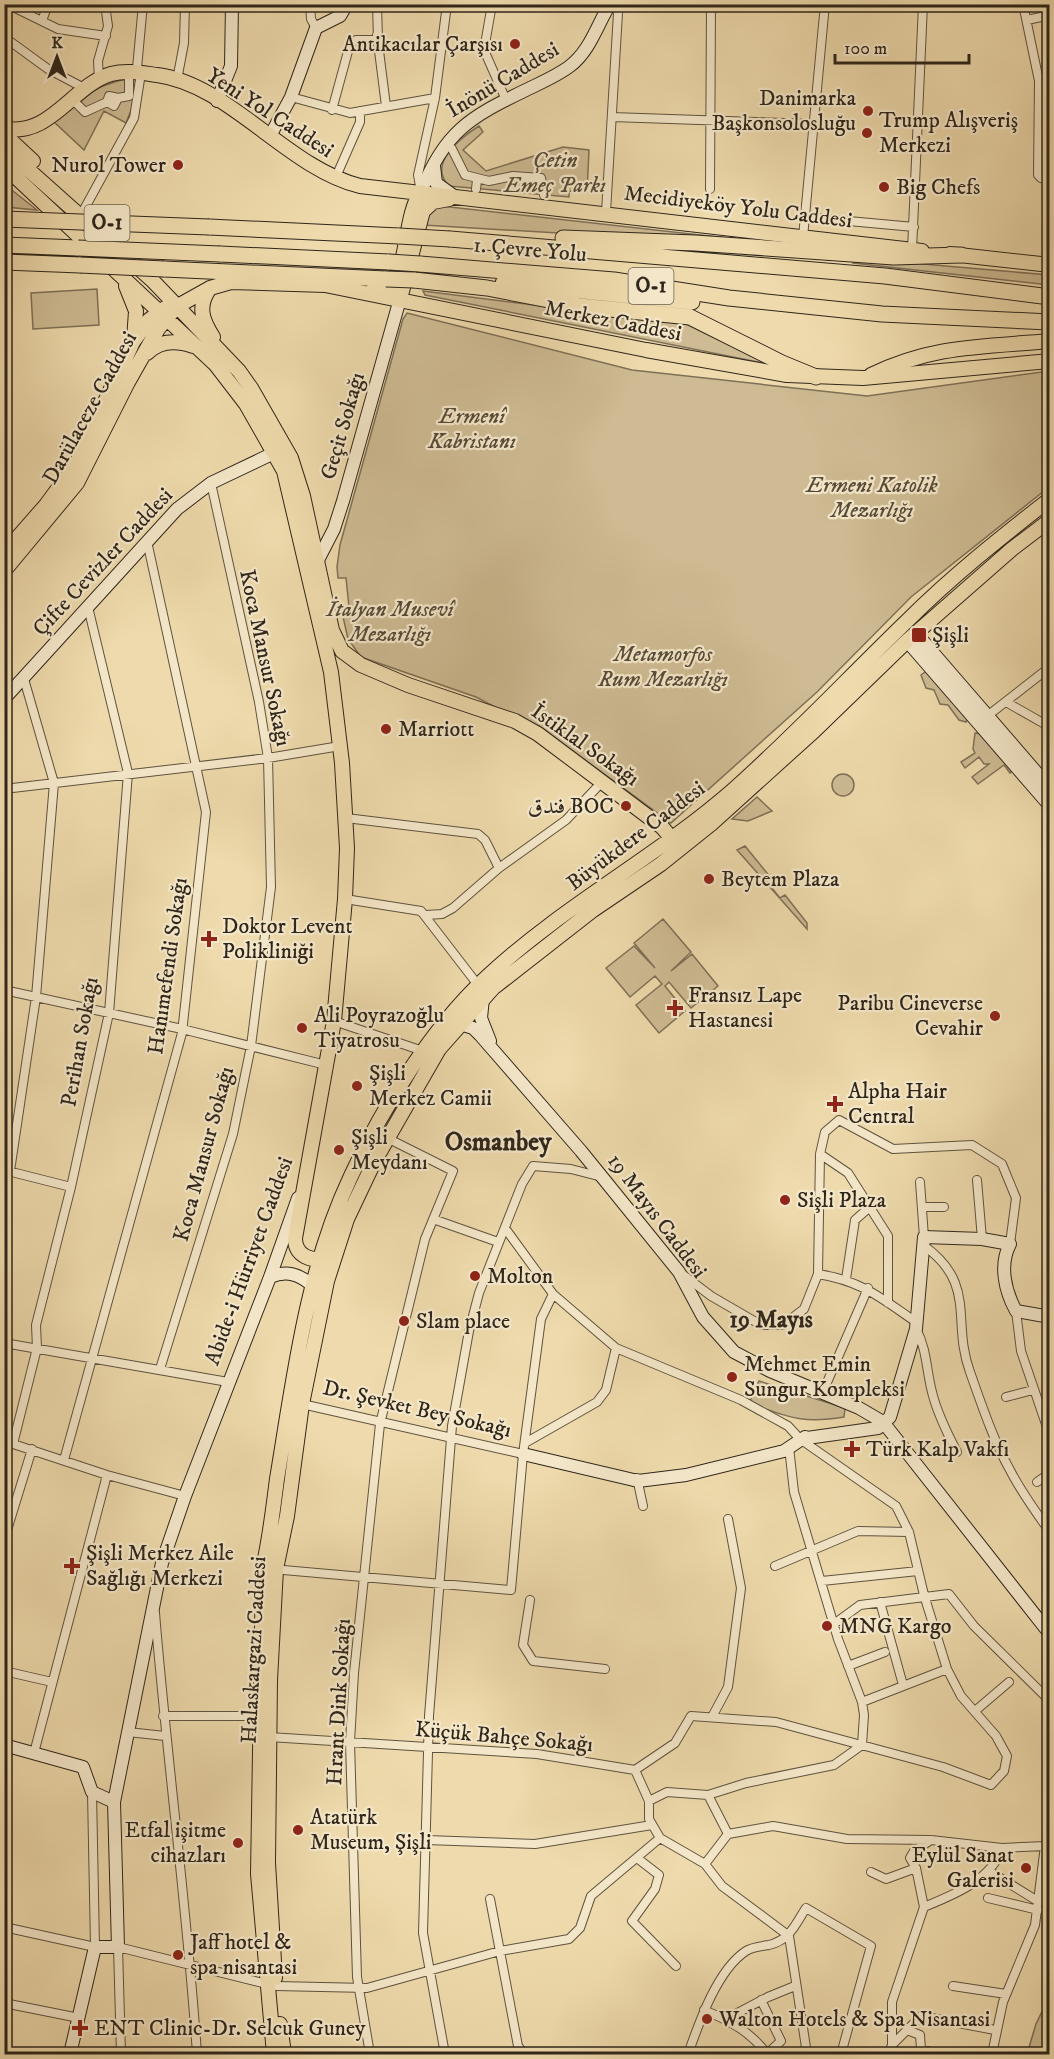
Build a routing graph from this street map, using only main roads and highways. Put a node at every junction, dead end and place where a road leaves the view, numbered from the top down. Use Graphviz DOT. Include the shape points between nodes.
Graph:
graph roads {
  1 [pos="232,4"];
  2 [pos="347,4"];
  3 [pos="610,4"];
  4 [pos="217,101"];
  5 [pos="4,128"];
  6 [pos="4,134"];
  7 [pos="270,136"];
  8 [pos="4,148"];
  9 [pos="435,159"];
  10 [pos="4,166"];
  11 [pos="4,177"];
  12 [pos="388,190"];
  13 [pos="421,192"];
  14 [pos="458,198"];
  15 [pos="77,211"];
  16 [pos="410,213"];
  17 [pos="4,219"];
  18 [pos="75,230"];
  19 [pos="450,239"];
  20 [pos="4,245"];
  21 [pos="961,255"];
  22 [pos="4,262"];
  23 [pos="1050,265"];
  24 [pos="120,277"];
  25 [pos="414,280"];
  26 [pos="210,288"];
  27 [pos="368,293"];
  28 [pos="1050,297"];
  29 [pos="400,299"];
  30 [pos="147,302"];
  31 [pos="757,302"];
  32 [pos="176,307"];
  33 [pos="162,316"];
  34 [pos="1050,322"];
  35 [pos="1050,341"];
  36 [pos="134,342"];
  37 [pos="197,348"];
  38 [pos="143,356"];
  39 [pos="225,357"];
  40 [pos="1050,361"];
  41 [pos="816,377"];
  42 [pos="863,378"];
  43 [pos="281,450"];
  44 [pos="1050,500"];
  45 [pos="1050,520"];
  46 [pos="310,528"];
  47 [pos="334,529"];
  48 [pos="4,553"];
  49 [pos="317,562"];
  50 [pos="4,571"];
  51 [pos="311,578"];
  52 [pos="906,632"];
  53 [pos="361,665"];
  54 [pos="331,672"];
  55 [pos="4,699"];
  56 [pos="1050,788"];
  57 [pos="1050,806"];
  58 [pos="673,840"];
  59 [pos="661,864"];
  60 [pos="480,992"];
  61 [pos="460,1024"];
  62 [pos="494,1050"];
  63 [pos="306,1177"];
  64 [pos="335,1253"];
  65 [pos="320,1260"];
  66 [pos="270,1277"];
  67 [pos="313,1286"];
  68 [pos="1050,1317"];
  69 [pos="317,1325"];
  70 [pos="883,1422"];
  71 [pos="524,1448"];
  72 [pos="269,1568"];
  73 [pos="1050,1634"];
  74 [pos="4,1745"];
  75 [pos="114,1802"];
  76 [pos="271,1985"];
  77 [pos="70,2055"];
  78 [pos="274,2055"];
  79 [pos="284,2055"];
  1 -- 4 [label="main road" via="231,66"];
  2 -- 7 [label="main road" via="340,16 316,28 291,97"];
  3 -- 9 [label="main road, İnönü Caddesi" via="584,51 571,66 453,134"];
  4 -- 5 [label="main road, Yeni Yol Caddesi" via="177,80 112,74 84,88 38,124"];
  4 -- 7 [label="main road, Yeni Yol Caddesi"];
  6 -- 15 [label="main road" via="55,183"];
  7 -- 12 [label="main road, Yeni Yol Caddesi" via="307,164 335,178"];
  8 -- 15 [label="main road, Abide-i Hürriyet Caddesi"];
  9 -- 13 [label="main road, İnönü Caddesi"];
  9 -- 14 [label="main road" via="436,183"];
  10 -- 18 [label="main road, Abide-i Hürriyet Caddesi"];
  11 -- 18 [label="main road"];
  12 -- 13 [label="main road, Yeni Yol Caddesi"];
  12 -- 16 [label="main road" via="405,201"];
  13 -- 14 [label="main road, Mecidiyeköy Yolu Caddesi"];
  13 -- 16 [label="main road"];
  14 -- 21 [label="main road, Mecidiyeköy Yolu Caddesi"];
  14 -- 29 [label="main road" via="433,202 423,211"];
  15 -- 32 [label="main road, Abide-i Hürriyet Caddesi"];
  16 -- 27 [label="main road" via="395,283"];
  17 -- 19 [label="highway, 1. Çevre Yolu / O-1, bridge"];
  18 -- 24 [label="main road, Abide-i Hürriyet Caddesi"];
  19 -- 21 [label="highway" via="518,236 894,257"];
  19 -- 28 [label="highway, 1. Çevre Yolu / O-1" via="885,276"];
  20 -- 31 [label="highway, 1. Çevre Yolu / O-1, bridge" via="420,264 614,280"];
  21 -- 23 [label="main road, Mecidiyeköy Yolu Caddesi"];
  22 -- 25 [label="highway, bridge"];
  24 -- 30 [label="main road, Abide-i Hürriyet Caddesi"];
  24 -- 36 [label="main road" via="135,306"];
  25 -- 31 [label="highway" via="456,279 714,303"];
  25 -- 41 [label="highway" via="487,288 580,306 675,314 703,321"];
  26 -- 27 [label="main road, Merkez Caddesi" via="231,282 267,282 325,285"];
  26 -- 32 [label="main road, Merkez Caddesi"];
  26 -- 39 [label="main road" via="202,303 202,318"];
  27 -- 29 [label="main road, Merkez Caddesi"];
  29 -- 41 [label="main road, Merkez Caddesi" via="646,350"];
  29 -- 47 [label="main road, Geçit Sokağı"];
  30 -- 32 [label="main road"];
  30 -- 33 [label="main road, Abide-i Hürriyet Caddesi"];
  31 -- 34 [label="highway, 1. Çevre Yolu / O-1" via="954,319"];
  32 -- 33 [label="main road"];
  32 -- 39 [label="main road, Abide-i Hürriyet Caddesi"];
  33 -- 36 [label="main road, Darülaceze Caddesi" via="148,320"];
  33 -- 37 [label="main road, Abide-i Hürriyet Caddesi"];
  33 -- 38 [label="main road, Darülaceze Caddesi"];
  35 -- 42 [label="main road" via="944,349 895,363"];
  36 -- 48 [label="main road, Darülaceze Caddesi" via="75,466"];
  37 -- 38 [label="main road" via="168,342"];
  37 -- 43 [label="main road, Abide-i Hürriyet Caddesi" via="234,387"];
  38 -- 50 [label="main road, Darülaceze Caddesi" via="77,483"];
  39 -- 43 [label="main road, Abide-i Hürriyet Caddesi" via="251,388"];
  40 -- 42 [label="main road, Merkez Caddesi"];
  41 -- 42 [label="main road, Merkez Caddesi"];
  43 -- 46 [label="main road, Abide-i Hürriyet Caddesi" via="297,477"];
  43 -- 51 [label="main road, Abide-i Hürriyet Caddesi"];
  43 -- 55 [label="main road, Çifte Cevizler Caddesi" via="211,483 177,509"];
  44 -- 52 [label="main road, Büyükdere Caddesi" via="981,554"];
  45 -- 52 [label="main road, Büyükdere Caddesi"];
  46 -- 47 [label="main road" via="320,532"];
  46 -- 49 [label="main road, Abide-i Hürriyet Caddesi"];
  47 -- 49 [label="main road, Geçit Sokağı"];
  49 -- 51 [label="main road"];
  49 -- 53 [label="main road, Abide-i Hürriyet Caddesi" via="336,642"];
  51 -- 54 [label="main road, Abide-i Hürriyet Caddesi"];
  52 -- 56 [label="main road"];
  52 -- 57 [label="main road"];
  52 -- 58 [label="main road, Büyükdere Caddesi"];
  52 -- 59 [label="main road, Büyükdere Caddesi" via="738,802"];
  53 -- 54 [label="main road" via="344,664"];
  53 -- 58 [label="main road, İstiklal Sokağı" via="408,686 514,721 538,734 663,827"];
  54 -- 63 [label="main road, Abide-i Hürriyet Caddesi" via="346,818 345,899 334,1021"];
  58 -- 59 [label="main road" via="673,849"];
  58 -- 60 [label="main road, Büyükdere Caddesi" via="507,959"];
  59 -- 60 [label="main road, Büyükdere Caddesi"];
  60 -- 61 [label="main road, Büyükdere Caddesi"];
  60 -- 62 [label="main road, 19 Mayıs Caddesi" via="481,1018"];
  60 -- 65 [label="main road, Büyükdere Caddesi" via="423,1051 353,1170"];
  61 -- 62 [label="main road, 19 Mayıs Caddesi" via="473,1028"];
  61 -- 64 [label="main road, Büyükdere Caddesi" via="433,1058 387,1138 356,1196"];
  62 -- 70 [label="main road, 19 Mayıs Caddesi" via="679,1272 703,1317 734,1352"];
  63 -- 65 [label="main road" via="296,1249 303,1256"];
  63 -- 66 [label="main road, Abide-i Hürriyet Caddesi"];
  64 -- 65 [label="main road"];
  64 -- 69 [label="main road, Halaskargazi Caddesi"];
  65 -- 67 [label="main road, Halaskargazi Caddesi"];
  66 -- 67 [label="main road" via="288,1272"];
  66 -- 75 [label="main road, Abide-i Hürriyet Caddesi" via="162,1563"];
  67 -- 69 [label="main road" via="317,1295"];
  67 -- 72 [label="main road, Halaskargazi Caddesi" via="303,1323"];
  68 -- 70 [label="main road" via="1016,1311 1006,1293 1004,1255 1010,1244 982,1239 924,1241 916,1325 890,1417"];
  69 -- 72 [label="main road, Halaskargazi Caddesi" via="287,1516"];
  70 -- 71 [label="main road, Dr. Şevket Bey Sokağı" via="873,1420 800,1439 784,1451 686,1475 637,1479"];
  70 -- 73 [label="main road, 19 Mayıs Caddesi"];
  72 -- 76 [label="main road, Halaskargazi Caddesi"];
  72 -- 76 [label="main road, Halaskargazi Caddesi" via="259,1716 258,1874"];
  74 -- 75 [label="main road" via="83,1767 92,1792"];
  75 -- 77 [label="main road, Abide-i Hürriyet Caddesi" via="118,1947 95,1947"];
  76 -- 78 [label="main road, Halaskargazi Caddesi"];
  76 -- 79 [label="main road, Halaskargazi Caddesi"];
}
